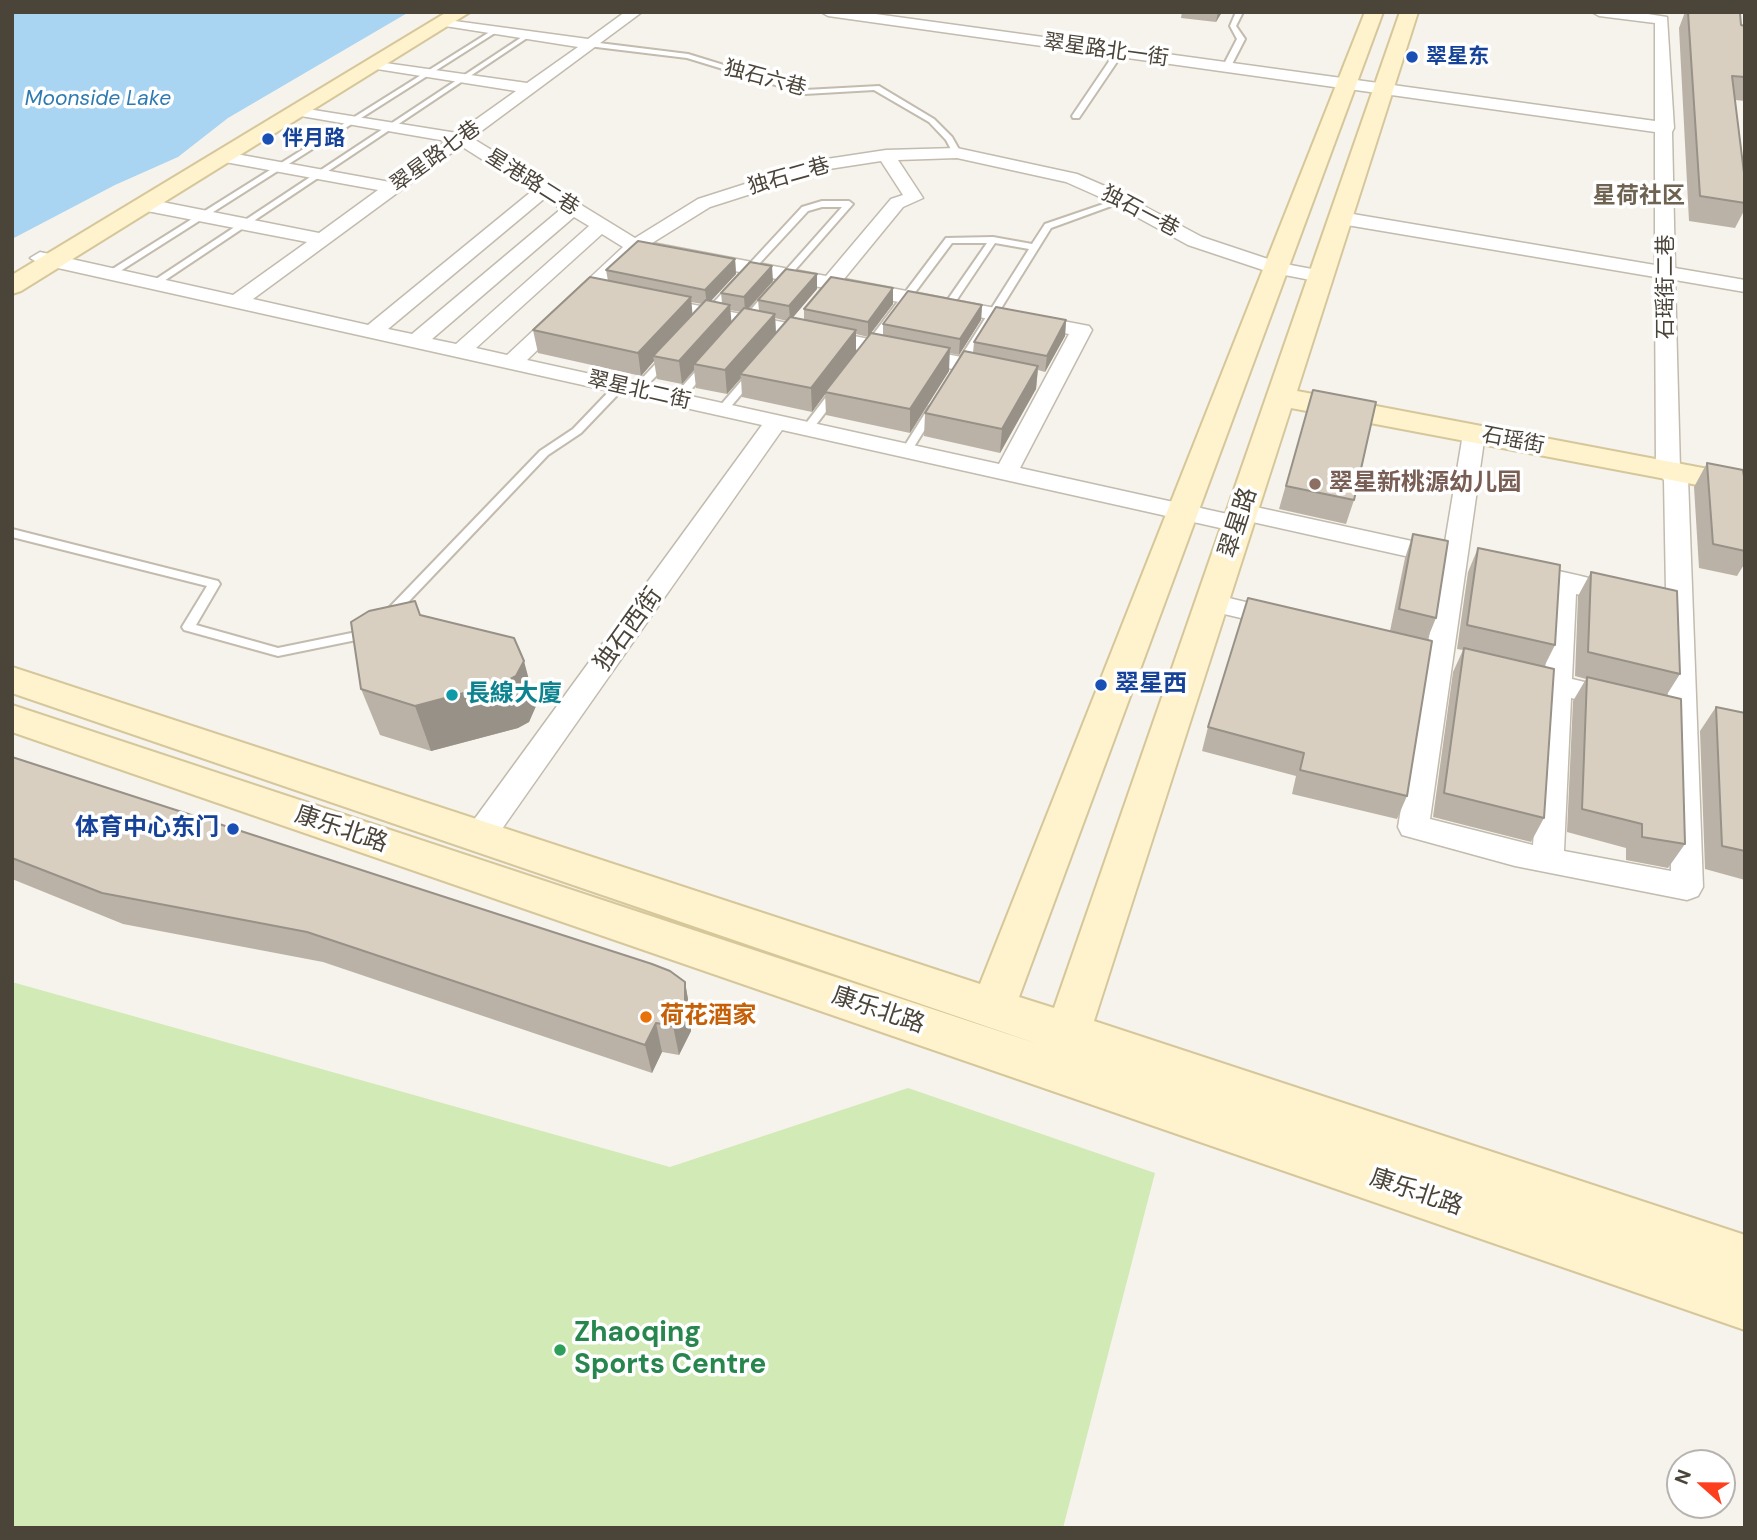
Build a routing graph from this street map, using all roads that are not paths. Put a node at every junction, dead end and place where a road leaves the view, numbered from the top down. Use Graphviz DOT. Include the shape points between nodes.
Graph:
graph roads {
  1 [pos="635,12"];
  2 [pos="828,12"];
  3 [pos="1240,12"];
  4 [pos="1374,12"];
  5 [pos="1409,12"];
  6 [pos="1599,12"];
  7 [pos="451,16"];
  8 [pos="882,16"];
  9 [pos="496,30"];
  10 [pos="528,34"];
  11 [pos="591,44"];
  12 [pos="1119,53"];
  13 [pos="377,64"];
  14 [pos="1226,68"];
  15 [pos="428,72"];
  16 [pos="463,78"];
  17 [pos="1346,84"];
  18 [pos="530,89"];
  19 [pos="1384,89"];
  20 [pos="301,111"];
  21 [pos="1076,116"];
  22 [pos="351,120"];
  23 [pos="390,127"];
  24 [pos="1666,128"];
  25 [pos="461,139"];
  26 [pos="957,153"];
  27 [pos="886,155"];
  28 [pos="225,157"];
  29 [pos="278,166"];
  30 [pos="319,174"];
  31 [pos="394,188"];
  32 [pos="544,190"];
  33 [pos="1121,201"];
  34 [pos="148,205"];
  35 [pos="573,208"];
  36 [pos="202,215"];
  37 [pos="1341,218"];
  38 [pos="244,223"];
  39 [pos="601,225"];
  40 [pos="323,239"];
  41 [pos="993,240"];
  42 [pos="635,246"];
  43 [pos="1035,247"];
  44 [pos="48,259"];
  45 [pos="750,268"];
  46 [pos="1276,268"];
  47 [pos="111,273"];
  48 [pos="1665,273"];
  49 [pos="12,275"];
  50 [pos="787,275"];
  51 [pos="1321,276"];
  52 [pos="155,283"];
  53 [pos="12,286"];
  54 [pos="1745,286"];
  55 [pos="827,288"];
  56 [pos="589,290"];
  57 [pos="906,297"];
  58 [pos="237,301"];
  59 [pos="949,305"];
  60 [pos="993,313"];
  61 [pos="704,318"];
  62 [pos="742,326"];
  63 [pos="373,331"];
  64 [pos="417,341"];
  65 [pos="460,351"];
  66 [pos="866,351"];
  67 [pos="673,352"];
  68 [pos="712,360"];
  69 [pos="765,360"];
  70 [pos="512,362"];
  71 [pos="957,370"];
  72 [pos="847,377"];
  73 [pos="1054,383"];
  74 [pos="628,388"];
  75 [pos="1283,388"];
  76 [pos="940,396"];
  77 [pos="677,399"];
  78 [pos="723,409"];
  79 [pos="777,421"];
  80 [pos="808,428"];
  81 [pos="1474,433"];
  82 [pos="907,450"];
  83 [pos="1668,462"];
  84 [pos="1745,468"];
  85 [pos="1006,472"];
  86 [pos="1745,485"];
  87 [pos="1183,511"];
  88 [pos="1240,518"];
  89 [pos="12,533"];
  90 [pos="1477,563"];
  91 [pos="1564,582"];
  92 [pos="1212,603"];
  93 [pos="1658,603"];
  94 [pos="1306,625"];
  95 [pos="1452,660"];
  96 [pos="12,680"];
  97 [pos="1558,685"];
  98 [pos="1673,712"];
  99 [pos="12,718"];
  100 [pos="479,837"];
  101 [pos="1548,860"];
  102 [pos="993,1008"];
  103 [pos="1068,1033"];
  104 [pos="1406,1168"];
  105 [pos="1745,1260"];
  106 [pos="1745,1304"];
  1 -- 11 [label="street, 翠星路七巷"];
  2 -- 8 [label="street, 翠星路北一街"];
  3 -- 14 [label="lane" via="1233,26 1241,39"];
  4 -- 17 [label="street"];
  5 -- 19 [label="street, 翠星路"];
  6 -- 24 [label="street, 石瑶街二巷" via="1662,20"];
  7 -- 9 [label="street"];
  7 -- 13 [label="street"];
  7 -- 44 [label="street"];
  8 -- 12 [label="street, 翠星路北一街"];
  9 -- 10 [label="street"];
  9 -- 15 [label="lane"];
  10 -- 11 [label="street"];
  10 -- 16 [label="lane"];
  11 -- 18 [label="street, 翠星路七巷"];
  11 -- 26 [label="lane, 独石六巷" via="688,56 805,92 876,88 888,99 925,114 952,140"];
  12 -- 14 [label="street, 翠星路北一街"];
  12 -- 21 [label="lane"];
  13 -- 15 [label="street"];
  13 -- 20 [label="street"];
  14 -- 17 [label="street, 翠星路北一街"];
  15 -- 16 [label="street"];
  15 -- 22 [label="lane"];
  16 -- 18 [label="street"];
  16 -- 23 [label="lane"];
  17 -- 19 [label="street, 翠星路北一街"];
  17 -- 46 [label="street"];
  18 -- 25 [label="street, 翠星路七巷"];
  19 -- 24 [label="street, 翠星路北一街"];
  19 -- 37 [label="street, 翠星路"];
  20 -- 22 [label="street, 星港路二巷"];
  20 -- 28 [label="street"];
  22 -- 23 [label="street, 星港路二巷"];
  22 -- 29 [label="lane"];
  23 -- 25 [label="street, 星港路二巷"];
  23 -- 30 [label="lane"];
  24 -- 48 [label="street, 石瑶街二巷"];
  25 -- 31 [label="street, 翠星路七巷"];
  25 -- 32 [label="street, 星港路二巷"];
  26 -- 27 [label="street, 独石二巷"];
  26 -- 33 [label="street, 独石一巷" via="1071,177"];
  27 -- 42 [label="street, 独石二巷" via="826,164 705,203"];
  27 -- 55 [label="street" via="914,198 897,203"];
  28 -- 29 [label="street"];
  28 -- 34 [label="street"];
  29 -- 30 [label="street"];
  29 -- 36 [label="lane"];
  30 -- 31 [label="street"];
  30 -- 38 [label="lane"];
  31 -- 40 [label="street, 翠星路七巷"];
  32 -- 35 [label="street, 星港路二巷"];
  32 -- 63 [label="street"];
  33 -- 43 [label="lane" via="1048,226"];
  33 -- 46 [label="street, 独石一巷" via="1195,241"];
  34 -- 36 [label="street"];
  34 -- 44 [label="street"];
  35 -- 39 [label="street, 星港路二巷"];
  35 -- 64 [label="street"];
  36 -- 38 [label="street"];
  36 -- 47 [label="lane"];
  37 -- 48 [label="street"];
  37 -- 51 [label="street, 翠星路"];
  38 -- 40 [label="street"];
  38 -- 52 [label="lane"];
  39 -- 42 [label="street, 星港路二巷"];
  39 -- 65 [label="street"];
  40 -- 58 [label="street, 翠星路七巷"];
  41 -- 43 [label="lane"];
  41 -- 57 [label="lane" via="949,240"];
  41 -- 59 [label="lane"];
  42 -- 45 [label="street"];
  42 -- 56 [label="street, 独石二巷"];
  43 -- 60 [label="lane"];
  44 -- 47 [label="street, 翠星北二街"];
  44 -- 49 [label="street"];
  44 -- 53 [label="street"];
  45 -- 50 [label="street"];
  45 -- 50 [label="lane" via="805,209 849,205"];
  45 -- 61 [label="lane"];
  46 -- 51 [label="street, 独石一巷"];
  46 -- 87 [label="street"];
  47 -- 52 [label="street, 翠星北二街"];
  48 -- 54 [label="street"];
  48 -- 83 [label="street, 石瑶街二巷"];
  50 -- 55 [label="street"];
  50 -- 62 [label="lane"];
  51 -- 75 [label="street, 翠星路"];
  52 -- 58 [label="street, 翠星北二街"];
  55 -- 57 [label="street"];
  56 -- 61 [label="street"];
  56 -- 70 [label="street, 独石二巷"];
  57 -- 59 [label="street"];
  57 -- 66 [label="lane"];
  58 -- 63 [label="street, 翠星北二街"];
  59 -- 60 [label="street"];
  60 -- 71 [label="lane"];
  60 -- 73 [label="street" via="1082,330"];
  61 -- 62 [label="street"];
  62 -- 66 [label="street" via="790,330"];
  63 -- 64 [label="street, 翠星北二街"];
  64 -- 65 [label="street, 翠星北二街"];
  65 -- 70 [label="street, 翠星北二街"];
  66 -- 71 [label="street"];
  67 -- 74 [label="lane"];
  68 -- 77 [label="lane"];
  69 -- 78 [label="lane"];
  70 -- 74 [label="street, 翠星北二街"];
  71 -- 73 [label="street"];
  72 -- 80 [label="lane"];
  73 -- 85 [label="street"];
  74 -- 77 [label="street, 翠星北二街"];
  74 -- 89 [label="lane" via="544,453 369,636 278,652 188,627 214,584"];
  75 -- 81 [label="street, 石瑶街"];
  75 -- 83 [label="street, 石瑶街"];
  75 -- 88 [label="street, 翠星路"];
  76 -- 82 [label="lane"];
  77 -- 78 [label="street, 翠星北二街"];
  78 -- 79 [label="street, 翠星北二街"];
  79 -- 80 [label="street, 翠星北二街"];
  79 -- 100 [label="street, 独石西街"];
  80 -- 82 [label="street, 翠星北二街"];
  81 -- 83 [label="street, 石瑶街"];
  81 -- 90 [label="street"];
  82 -- 85 [label="street, 翠星北二街"];
  83 -- 84 [label="street, 石瑶街"];
  83 -- 86 [label="street, 石瑶街"];
  83 -- 93 [label="street, 石瑶街二巷" via="1676,478"];
  85 -- 87 [label="street, 翠星北二街"];
  87 -- 88 [label="street, 翠星北二街"];
  87 -- 102 [label="street"];
  88 -- 90 [label="street, 翠星北二街"];
  88 -- 92 [label="street, 翠星路"];
  90 -- 91 [label="street, 翠星北二街"];
  90 -- 95 [label="street"];
  91 -- 93 [label="street, 翠星北二街"];
  91 -- 97 [label="street"];
  92 -- 94 [label="street"];
  92 -- 103 [label="street, 翠星路"];
  93 -- 98 [label="street, 石瑶街二巷"];
  95 -- 97 [label="street"];
  95 -- 101 [label="street" via="1413,827"];
  96 -- 100 [label="street, 康乐北路"];
  97 -- 98 [label="street"];
  97 -- 101 [label="street"];
  98 -- 101 [label="street, 石瑶街二巷" via="1687,887"];
  99 -- 104 [label="street, 康乐北路"];
  100 -- 102 [label="street, 康乐北路"];
  102 -- 103 [label="street, 康乐北路"];
  103 -- 104 [label="street, 康乐北路"];
  104 -- 105 [label="street, 康乐北路"];
  104 -- 106 [label="street, 康乐北路"];
}
